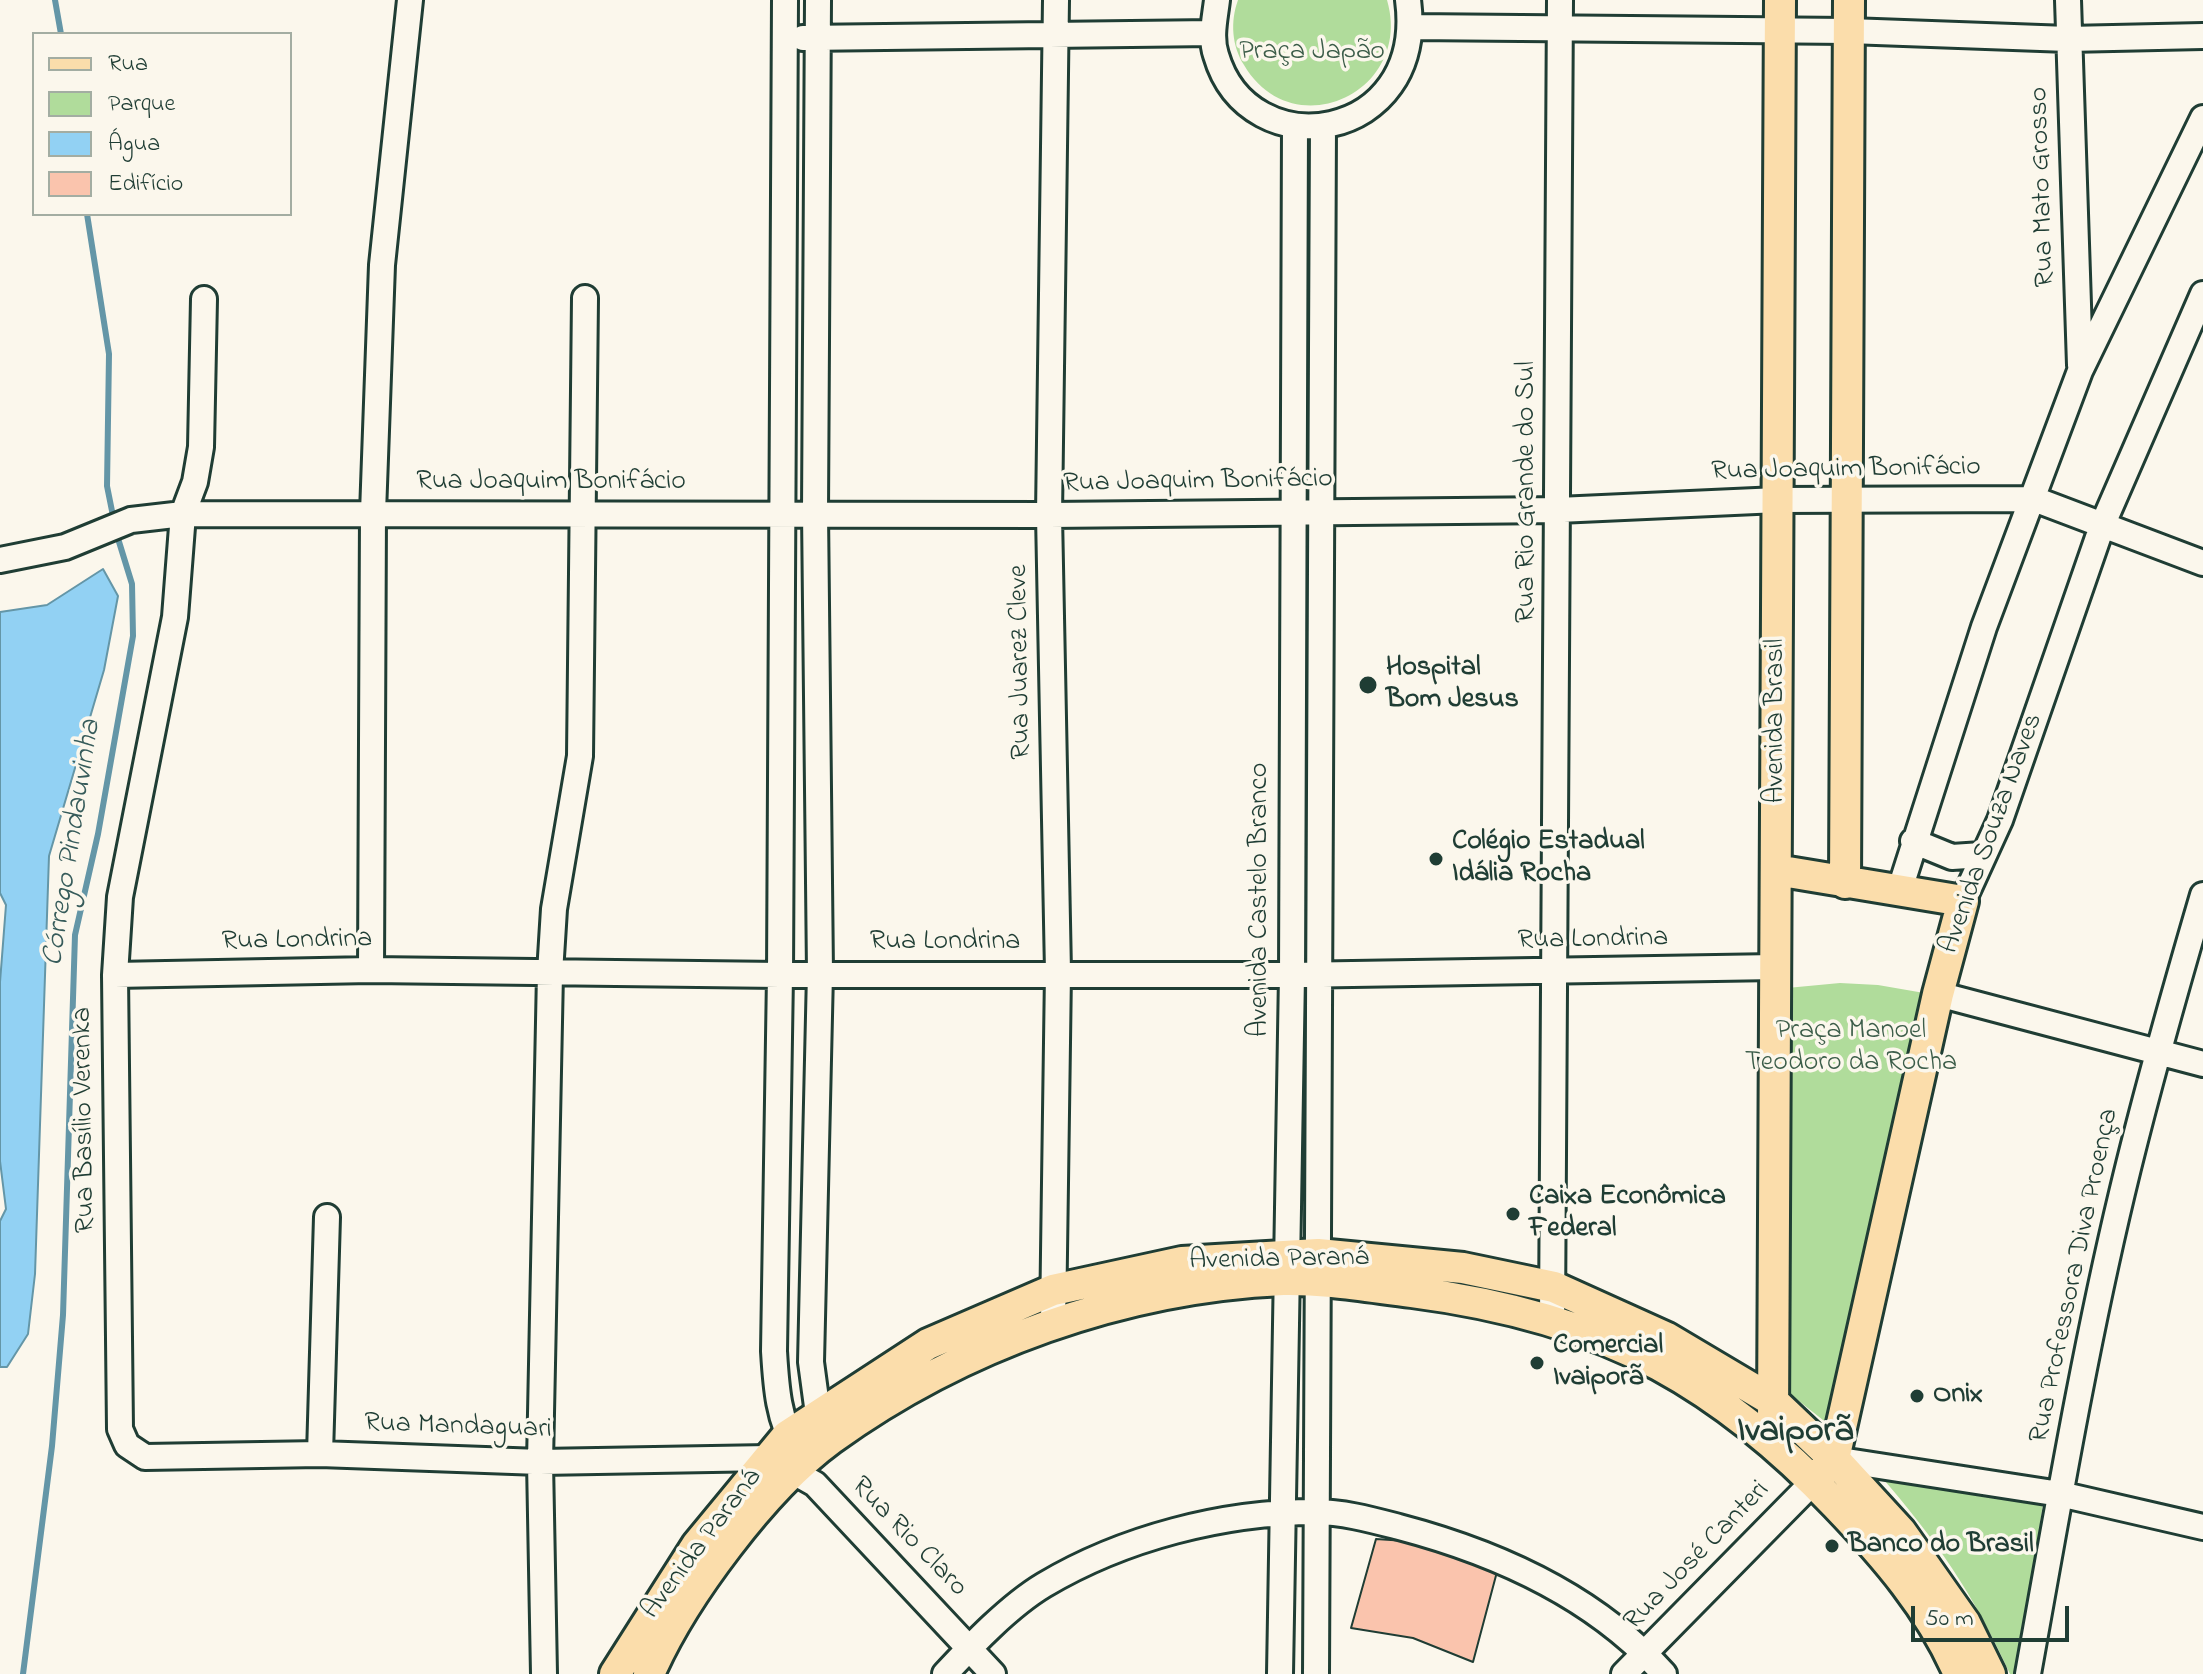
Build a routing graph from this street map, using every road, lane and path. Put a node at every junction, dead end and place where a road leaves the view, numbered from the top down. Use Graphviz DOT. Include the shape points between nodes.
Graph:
graph roads {
  1 [pos="410,0"];
  2 [pos="785,0"];
  3 [pos="818,0"];
  4 [pos="1056,0"];
  5 [pos="1217,0"];
  6 [pos="1408,0"];
  7 [pos="1560,0"];
  8 [pos="1780,0"];
  9 [pos="1849,0"];
  10 [pos="2068,0"];
  11 [pos="1412,27"];
  12 [pos="1560,29"];
  13 [pos="1780,31"];
  14 [pos="1849,31"];
  15 [pos="1213,33"];
  16 [pos="2203,36"];
  17 [pos="785,37"];
  18 [pos="817,38"];
  19 [pos="1057,38"];
  20 [pos="2068,39"];
  21 [pos="2203,118"];
  22 [pos="1295,126"];
  23 [pos="1323,126"];
  24 [pos="2203,294"];
  25 [pos="585,298"];
  26 [pos="204,299"];
  27 [pos="2080,371"];
  28 [pos="1849,499"];
  29 [pos="2034,499"];
  30 [pos="1778,500"];
  31 [pos="1558,510"];
  32 [pos="1292,511"];
  33 [pos="1321,511"];
  34 [pos="815,512"];
  35 [pos="373,513"];
  36 [pos="581,513"];
  37 [pos="781,513"];
  38 [pos="183,514"];
  39 [pos="1049,515"];
  40 [pos="2102,526"];
  41 [pos="0,560"];
  42 [pos="2203,563"];
  43 [pos="1913,841"];
  44 [pos="1982,855"];
  45 [pos="1776,870"];
  46 [pos="1845,883"];
  47 [pos="1900,889"];
  48 [pos="2203,895"];
  49 [pos="1963,901"];
  50 [pos="1776,967"];
  51 [pos="371,970"];
  52 [pos="1058,972"];
  53 [pos="1319,972"];
  54 [pos="1556,972"];
  55 [pos="550,973"];
  56 [pos="820,973"];
  57 [pos="115,975"];
  58 [pos="780,975"];
  59 [pos="1292,975"];
  60 [pos="1938,994"];
  61 [pos="2157,1051"];
  62 [pos="2203,1064"];
  63 [pos="327,1217"];
  64 [pos="1285,1268"];
  65 [pos="1317,1268"];
  66 [pos="1554,1287"];
  67 [pos="1053,1290"];
  68 [pos="1552,1320"];
  69 [pos="1053,1323"];
  70 [pos="1773,1401"];
  71 [pos="825,1426"];
  72 [pos="1772,1441"];
  73 [pos="320,1454"];
  74 [pos="789,1456"];
  75 [pos="145,1457"];
  76 [pos="1834,1459"];
  77 [pos="540,1462"];
  78 [pos="1814,1481"];
  79 [pos="2060,1494"];
  80 [pos="1317,1512"];
  81 [pos="1285,1515"];
  82 [pos="2203,1527"];
  83 [pos="970,1647"];
  84 [pos="1645,1653"];
  85 [pos="544,1674"];
  86 [pos="615,1674"];
  87 [pos="649,1674"];
  88 [pos="945,1674"];
  89 [pos="993,1674"];
  90 [pos="1280,1674"];
  91 [pos="1316,1674"];
  92 [pos="1624,1674"];
  93 [pos="1664,1674"];
  94 [pos="1959,1674"];
  95 [pos="1990,1674"];
  96 [pos="2028,1674"];
  1 -- 35 [label="street" via="382,265"];
  2 -- 17 [label="street"];
  3 -- 18 [label="street"];
  4 -- 19 [label="street, Rua Juarez Cleve"];
  5 -- 15 [label="street"];
  6 -- 11 [label="street"];
  7 -- 12 [label="street, Rua Rio Grande do Sul"];
  8 -- 13 [label="main road, Avenida Brasil"];
  9 -- 14 [label="main road"];
  10 -- 20 [label="street, Rua Mato Grosso"];
  11 -- 12 [label="street"];
  11 -- 23 [label="street" via="1408,56 1376,104 1351,119"];
  12 -- 13 [label="street"];
  12 -- 31 [label="street, Rua Rio Grande do Sul"];
  13 -- 14 [label="street"];
  13 -- 30 [label="main road, Avenida Brasil"];
  14 -- 20 [label="street"];
  14 -- 28 [label="main road"];
  15 -- 19 [label="street"];
  15 -- 22 [label="street" via="1215,54 1227,80 1245,102"];
  16 -- 20 [label="street"];
  17 -- 18 [label="street"];
  17 -- 37 [label="street"];
  18 -- 19 [label="street"];
  18 -- 34 [label="street"];
  19 -- 39 [label="street, Rua Juarez Cleve"];
  20 -- 27 [label="street, Rua Mato Grosso"];
  21 -- 27 [label="street"];
  22 -- 23 [label="street"];
  22 -- 32 [label="street, Avenida Castelo Branco"];
  23 -- 33 [label="street, Avenida Castelo Branco"];
  24 -- 40 [label="street, Avenida Souza Naves"];
  25 -- 36 [label="street"];
  26 -- 38 [label="street, Rua Basílio Verenka" via="201,447"];
  27 -- 29 [label="street"];
  28 -- 29 [label="street, Rua Joaquim Bonifácio"];
  28 -- 30 [label="street, Rua Joaquim Bonifácio"];
  28 -- 46 [label="main road"];
  29 -- 40 [label="street, Rua Joaquim Bonifácio"];
  29 -- 43 [label="street" via="1984,627"];
  30 -- 31 [label="street, Rua Joaquim Bonifácio"];
  30 -- 45 [label="main road, Avenida Brasil"];
  31 -- 33 [label="street, Rua Joaquim Bonifácio"];
  31 -- 54 [label="street, Rua Rio Grande do Sul"];
  32 -- 33 [label="street, Rua Joaquim Bonifácio"];
  32 -- 39 [label="street, Rua Joaquim Bonifácio"];
  32 -- 59 [label="street, Avenida Castelo Branco"];
  33 -- 53 [label="street, Avenida Castelo Branco"];
  34 -- 37 [label="street, Rua Joaquim Bonifácio"];
  34 -- 39 [label="street, Rua Joaquim Bonifácio"];
  34 -- 56 [label="street"];
  35 -- 36 [label="street, Rua Joaquim Bonifácio"];
  35 -- 38 [label="street, Rua Joaquim Bonifácio"];
  35 -- 51 [label="street"];
  36 -- 37 [label="street, Rua Joaquim Bonifácio"];
  36 -- 55 [label="street" via="580,756 554,909"];
  37 -- 58 [label="street"];
  38 -- 41 [label="street, Rua Joaquim Bonifácio" via="131,520 65,547"];
  38 -- 57 [label="street, Rua Basílio Verenka" via="175,617 120,897"];
  39 -- 52 [label="street, Rua Juarez Cleve"];
  40 -- 42 [label="street, Rua Joaquim Bonifácio"];
  40 -- 44 [label="street, Avenida Souza Naves" via="2000,820"];
  43 -- 44 [label="street" via="1952,857"];
  43 -- 47 [label="street"];
  44 -- 49 [label="street, Avenida Souza Naves"];
  45 -- 46 [label="main road"];
  45 -- 50 [label="main road, Avenida Brasil"];
  46 -- 47 [label="main road"];
  47 -- 49 [label="main road"];
  48 -- 61 [label="street, Rua Professora Diva Proença"];
  49 -- 60 [label="main road, Avenida Souza Naves"];
  50 -- 54 [label="street, Rua Londrina"];
  50 -- 70 [label="main road, Avenida Brasil"];
  51 -- 55 [label="street, Rua Londrina"];
  51 -- 57 [label="street, Rua Londrina"];
  52 -- 56 [label="street, Rua Londrina"];
  52 -- 59 [label="street, Rua Londrina"];
  52 -- 67 [label="street, Rua Juarez Cleve"];
  53 -- 54 [label="street, Rua Londrina"];
  53 -- 59 [label="street, Rua Londrina"];
  53 -- 65 [label="street, Avenida Castelo Branco"];
  54 -- 66 [label="street, Rua Rio Grande do Sul"];
  55 -- 58 [label="street, Rua Londrina"];
  55 -- 77 [label="street"];
  56 -- 58 [label="street, Rua Londrina"];
  56 -- 71 [label="street" via="811,1362"];
  57 -- 75 [label="street, Rua Basílio Verenka" via="120,1429 127,1445"];
  58 -- 74 [label="street" via="774,1351"];
  59 -- 64 [label="street, Avenida Castelo Branco"];
  60 -- 61 [label="street"];
  60 -- 76 [label="main road, Avenida Souza Naves"];
  61 -- 62 [label="street"];
  61 -- 79 [label="street, Rua Professora Diva Proença" via="2121,1196"];
  63 -- 73 [label="street"];
  64 -- 65 [label="main road, Avenida Paraná"];
  64 -- 67 [label="main road, Avenida Paraná" via="1182,1262"];
  64 -- 69 [label="main road, Avenida Paraná"];
  64 -- 81 [label="street, Avenida Castelo Branco"];
  65 -- 66 [label="main road, Avenida Paraná" via="1463,1268"];
  65 -- 68 [label="main road, Avenida Paraná"];
  65 -- 80 [label="street, Avenida Castelo Branco"];
  66 -- 68 [label="street, Rua Rio Grande do Sul"];
  66 -- 70 [label="main road, Avenida Paraná" via="1667,1338"];
  67 -- 69 [label="street, Rua Juarez Cleve"];
  67 -- 71 [label="main road, Avenida Paraná" via="928,1344"];
  68 -- 72 [label="main road, Avenida Paraná" via="1657,1364"];
  69 -- 71 [label="main road, Avenida Paraná"];
  70 -- 72 [label="main road, Avenida Brasil"];
  70 -- 76 [label="main road, Avenida Paraná"];
  71 -- 74 [label="main road, Avenida Paraná"];
  72 -- 78 [label="main road, Avenida Paraná"];
  73 -- 75 [label="street, Rua Mandaguari"];
  73 -- 77 [label="street, Rua Mandaguari"];
  74 -- 77 [label="street, Rua Mandaguari"];
  74 -- 83 [label="street, Rua Rio Claro"];
  74 -- 86 [label="main road, Avenida Paraná" via="697,1545"];
  74 -- 87 [label="main road, Avenida Paraná" via="663,1640"];
  76 -- 78 [label="main road, Avenida Souza Naves"];
  76 -- 79 [label="street"];
  76 -- 95 [label="main road, Avenida Paraná" via="1901,1532 1965,1623"];
  77 -- 85 [label="street"];
  78 -- 84 [label="street, Rua José Canteri"];
  78 -- 94 [label="main road, Avenida Paraná" via="1910,1589 1944,1638"];
  79 -- 82 [label="street"];
  79 -- 96 [label="street, Rua Professora Diva Proença"];
  80 -- 81 [label="street"];
  80 -- 84 [label="street" via="1441,1538 1522,1567"];
  80 -- 91 [label="street, Avenida Castelo Branco"];
  81 -- 83 [label="street" via="1208,1523 1126,1546 1042,1586"];
  81 -- 90 [label="street, Avenida Castelo Branco"];
  83 -- 88 [label="street"];
  83 -- 89 [label="street, Rua Rio Claro"];
  84 -- 92 [label="street, Rua José Canteri"];
  84 -- 93 [label="street"];
}
